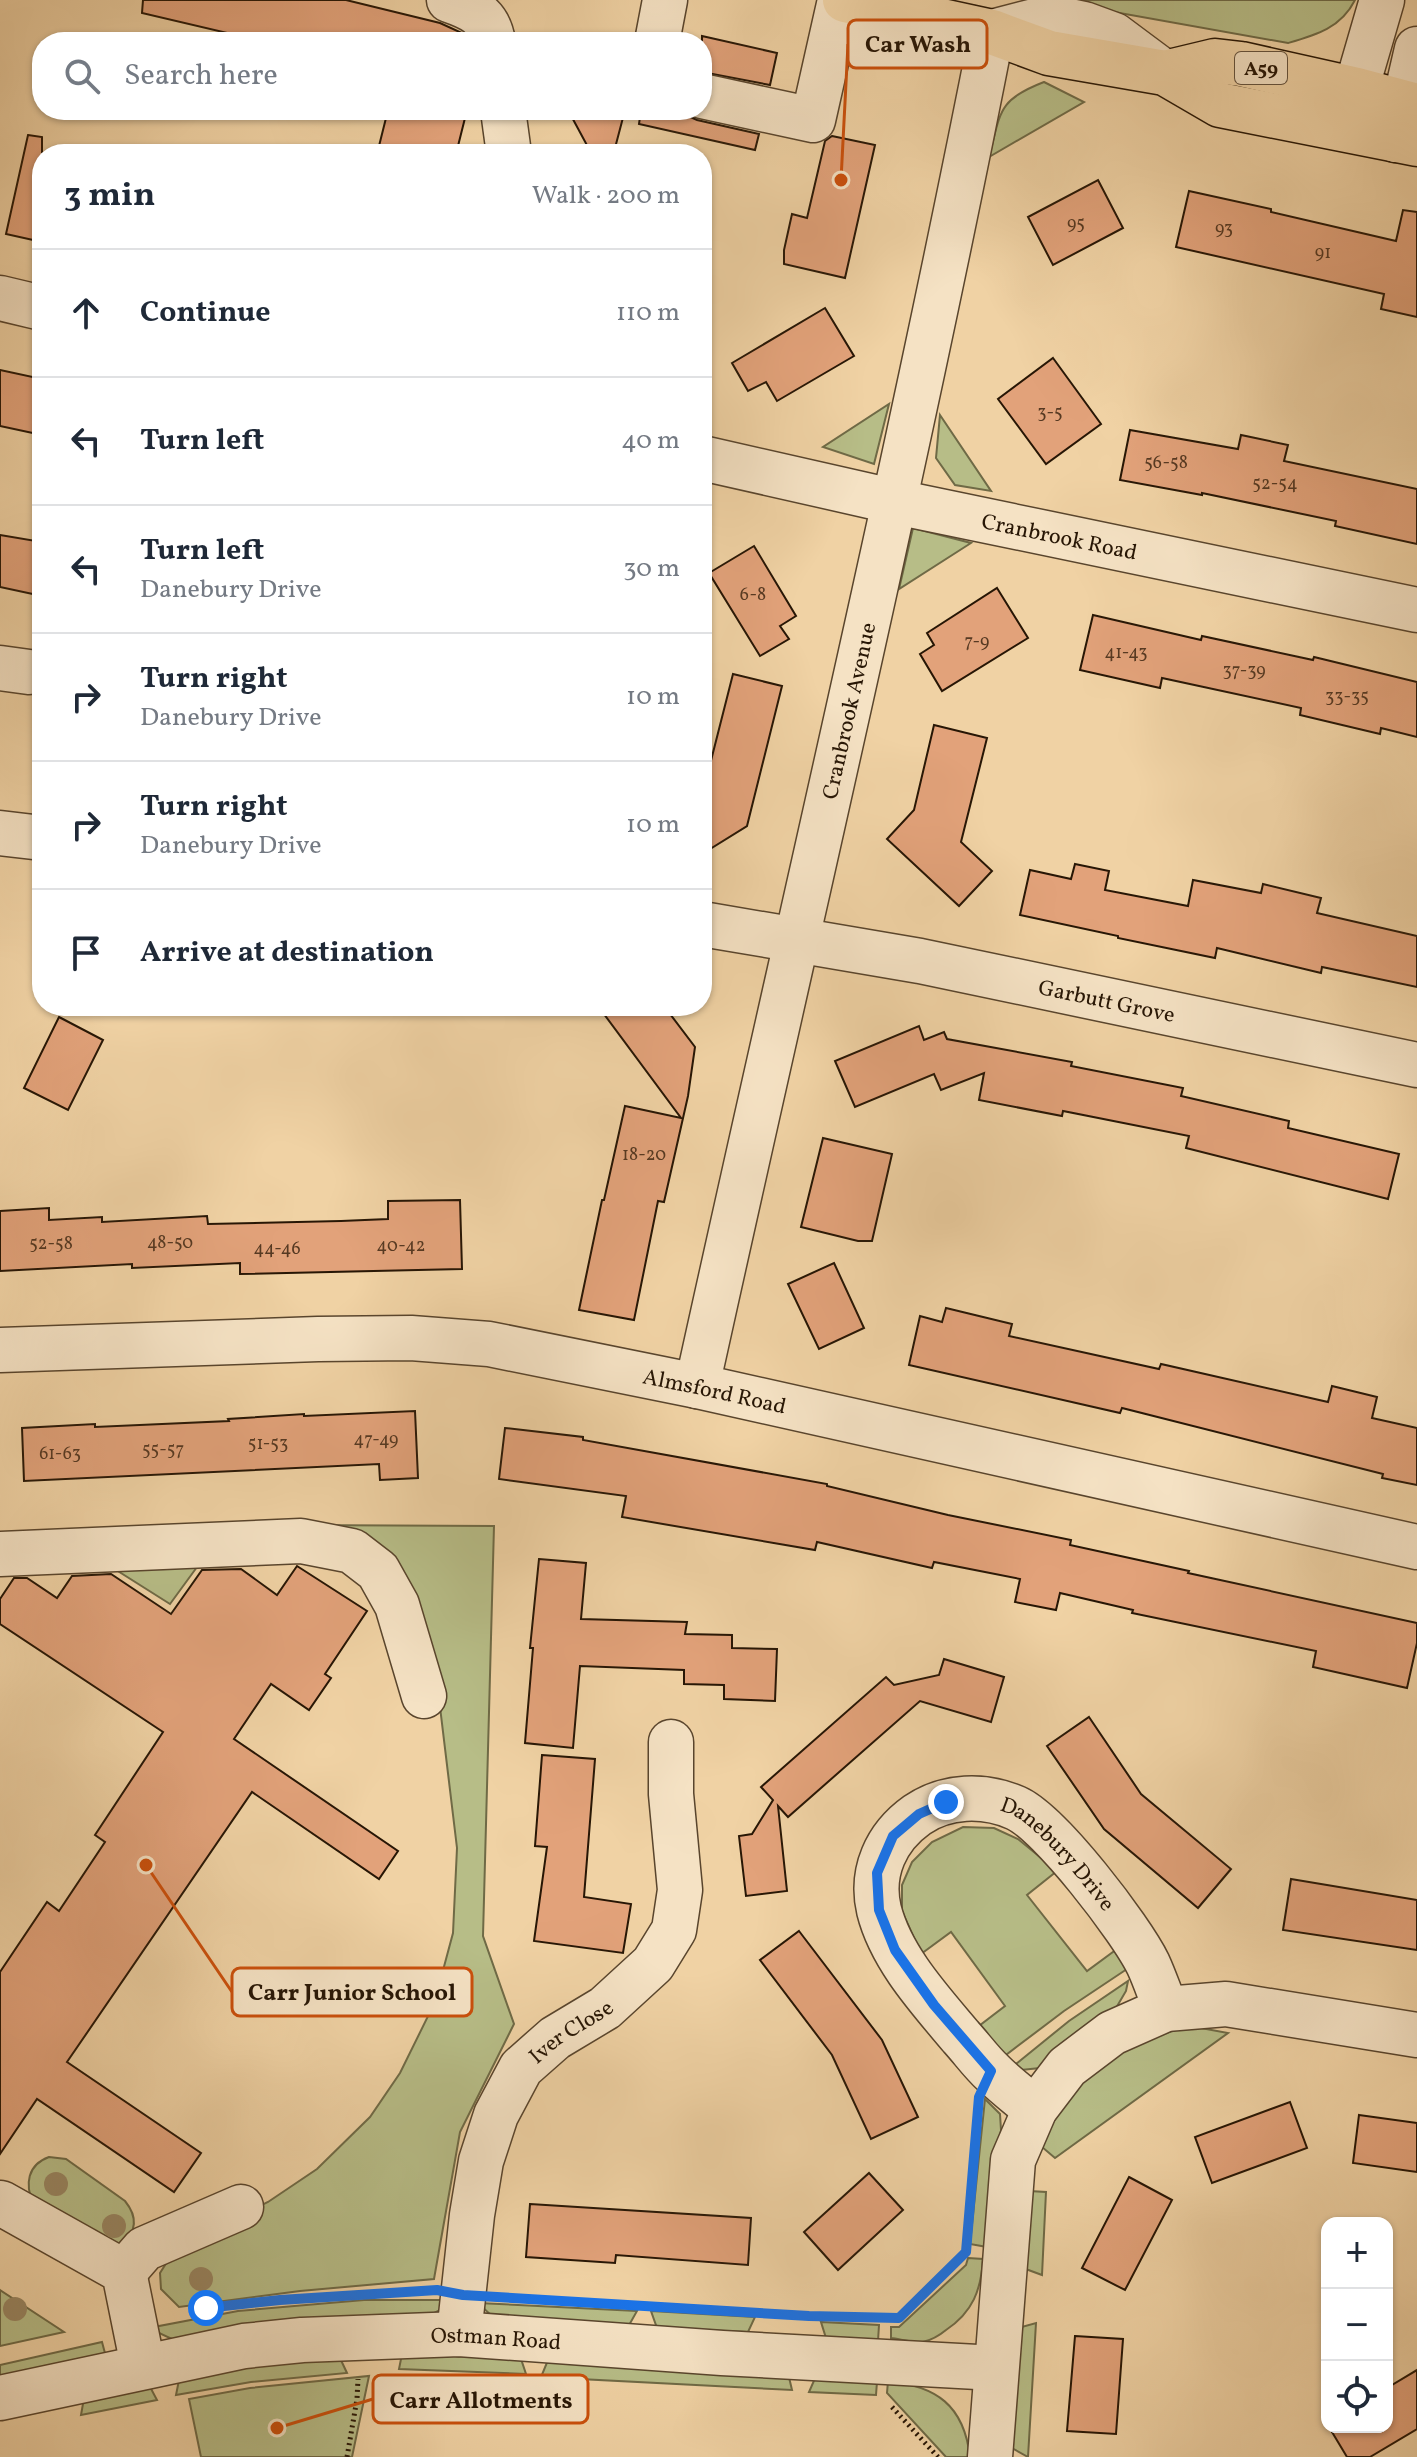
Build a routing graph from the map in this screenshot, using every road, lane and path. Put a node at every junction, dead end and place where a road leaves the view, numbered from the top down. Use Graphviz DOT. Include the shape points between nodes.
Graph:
graph roads {
  1 [pos="449,0"];
  2 [pos="665,0"];
  3 [pos="842,0"];
  4 [pos="1382,0"];
  5 [pos="490,32"];
  6 [pos="659,32"];
  7 [pos="992,32"];
  8 [pos="1417,49"];
  9 [pos="712,98"];
  10 [pos="1351,110"];
  11 [pos="504,120"];
  12 [pos="1409,123"];
  13 [pos="508,144"];
  14 [pos="0,298"];
  15 [pos="32,306"];
  16 [pos="712,460"];
  17 [pos="896,502"];
  18 [pos="1417,610"];
  19 [pos="0,833"];
  20 [pos="32,837"];
  21 [pos="712,925"];
  22 [pos="796,938"];
  23 [pos="1417,1065"];
  24 [pos="0,1350"];
  25 [pos="697,1386"];
  26 [pos="1417,1547"];
  27 [pos="0,1554"];
  28 [pos="424,1696"];
  29 [pos="671,1742"];
  30 [pos="1166,2009"];
  31 [pos="1417,2035"];
  32 [pos="1035,2109"];
  33 [pos="1,2203"];
  34 [pos="241,2207"];
  35 [pos="966,2252"];
  36 [pos="124,2272"];
  37 [pos="890,2318"];
  38 [pos="459,2334"];
  39 [pos="143,2366"];
  40 [pos="996,2368"];
  41 [pos="369,2376"];
  42 [pos="0,2398"];
  43 [pos="887,2402"];
  44 [pos="347,2457"];
  45 [pos="938,2457"];
  46 [pos="990,2457"];
  1 -- 5 [label="street" via="485,18"];
  2 -- 6 [label="street"];
  3 -- 7 [label="main road, A59"];
  3 -- 9 [label="street" via="813,120"];
  4 -- 10 [label="street"];
  7 -- 10 [label="main road, A59" via="1049,53 1165,73 1220,105"];
  7 -- 17 [label="street, Cranbrook Avenue"];
  8 -- 12 [label="street"];
  10 -- 12 [label="main road, A59"];
  11 -- 13 [label="street"];
  14 -- 15 [label="street"];
  16 -- 17 [label="street, Cranbrook Road"];
  17 -- 18 [label="street, Cranbrook Road"];
  17 -- 22 [label="street, Cranbrook Avenue"];
  19 -- 20 [label="street"];
  21 -- 22 [label="street, Garbutt Grove"];
  22 -- 23 [label="street, Garbutt Grove"];
  22 -- 25 [label="street, Cranbrook Avenue"];
  24 -- 25 [label="street, Almsford Road" via="411,1338 489,1344"];
  25 -- 26 [label="street, Almsford Road"];
  27 -- 28 [label="street" via="301,1541 352,1551 378,1571 397,1605"];
  29 -- 38 [label="street, Iver Close" via="680,1890 674,1930 653,1964 605,2008 555,2038 521,2068 496,2115 481,2161"];
  30 -- 31 [label="street" via="1226,2004"];
  30 -- 32 [label="street" via="1112,2033 1067,2067"];
  30 -- 32 [label="street, Danebury Drive" via="1147,1962 1099,1892 1051,1836 1017,1808 977,1797 919,1814 893,1836 877,1873 884,1923 895,1950 934,2005 991,2071"];
  32 -- 40 [label="street" via="1013,2160"];
  33 -- 36 [label="street"];
  34 -- 36 [label="street" via="144,2249"];
  35 -- 37 [label="path" via="899,2318"];
  36 -- 39 [label="street"];
  38 -- 39 [label="street, Ostman Road" via="302,2340"];
  38 -- 40 [label="street, Ostman Road"];
  39 -- 42 [label="street, Ostman Road"];
  40 -- 46 [label="street"];
  41 -- 44 [label="path" via="358,2377"];
  43 -- 45 [label="path"];
}
